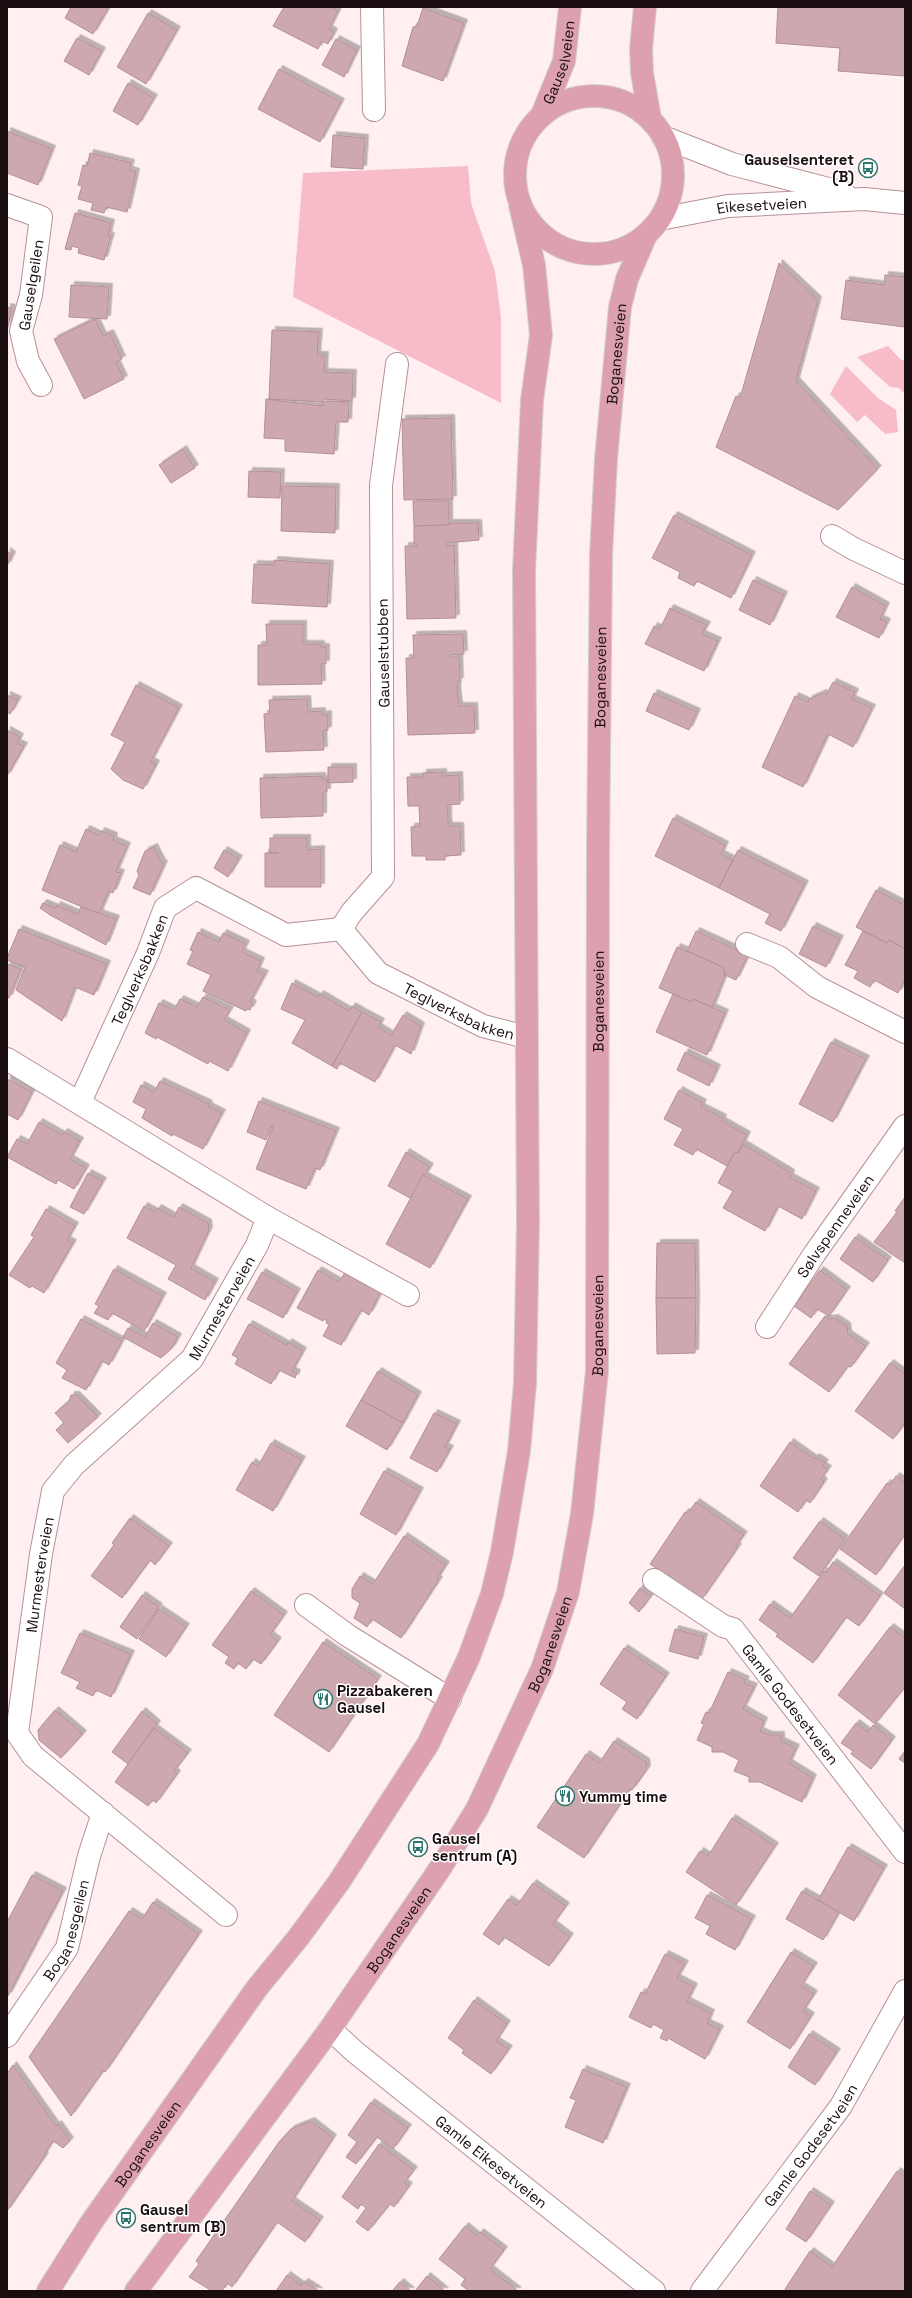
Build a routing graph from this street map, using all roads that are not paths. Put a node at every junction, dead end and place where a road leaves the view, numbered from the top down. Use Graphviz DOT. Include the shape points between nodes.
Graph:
graph roads {
  1 [pos="372,7"];
  2 [pos="570,7"];
  3 [pos="645,7"];
  4 [pos="374,110"];
  5 [pos="542,115"];
  6 [pos="650,119"];
  7 [pos="663,137"];
  8 [pos="864,199"];
  9 [pos="905,203"];
  10 [pos="7,205"];
  11 [pos="520,205"];
  12 [pos="653,227"];
  13 [pos="397,364"];
  14 [pos="41,385"];
  15 [pos="832,536"];
  16 [pos="905,573"];
  17 [pos="341,929"];
  18 [pos="747,944"];
  19 [pos="905,1032"];
  20 [pos="526,1037"];
  21 [pos="7,1059"];
  22 [pos="80,1102"];
  23 [pos="905,1126"];
  24 [pos="268,1218"];
  25 [pos="408,1295"];
  26 [pos="767,1327"];
  27 [pos="654,1580"];
  28 [pos="306,1605"];
  29 [pos="450,1699"];
  30 [pos="103,1813"];
  31 [pos="905,1852"];
  32 [pos="226,1915"];
  33 [pos="905,1991"];
  34 [pos="330,2030"];
  35 [pos="7,2036"];
  36 [pos="48,2291"];
  37 [pos="136,2291"];
  38 [pos="654,2291"];
  39 [pos="702,2291"];
  1 -- 4 [label="street"];
  2 -- 5 [label="main road, Gauselveien" via="564,61"];
  3 -- 6 [label="main road" via="641,49 642,73"];
  5 -- 6 [label="main road" via="560,103 580,97 601,96 627,103"];
  5 -- 11 [label="main road, Boganesveien" via="526,134 516,156 514,181"];
  6 -- 7 [label="main road, Boganesveien"];
  7 -- 8 [label="street, Eikesetveien" via="732,164"];
  7 -- 12 [label="main road, Boganesveien" via="671,158 673,179 669,200"];
  8 -- 9 [label="street, Eikesetveien"];
  8 -- 12 [label="street, Eikesetveien" via="728,206"];
  10 -- 14 [label="street, Gauselgeilen" via="41,216 31,295 21,330 28,361"];
  11 -- 12 [label="main road" via="535,229 558,246 586,254 607,254 628,247"];
  11 -- 20 [label="main road, Boganesveien" via="534,264 541,335 532,400 524,571"];
  12 -- 34 [label="main road, Boganesveien" via="627,279 620,307 605,467 601,555 598,853 597,1371 582,1514 568,1592 542,1669 477,1809"];
  13 -- 17 [label="street, Gauselstubben" via="381,485 383,877 352,912"];
  15 -- 16 [label="street"];
  17 -- 20 [label="street, Teglverksbakken" via="378,973 483,1026"];
  17 -- 22 [label="street, Teglverksbakken" via="286,935 196,888 165,908 148,953"];
  18 -- 19 [label="street" via="778,957 817,987"];
  20 -- 29 [label="main road, Boganesveien" via="528,1222 525,1383 519,1451 511,1507 492,1594 469,1657"];
  21 -- 22 [label="street"];
  22 -- 24 [label="street"];
  23 -- 26 [label="street, Sølvspenneveien" via="815,1252"];
  24 -- 25 [label="street"];
  24 -- 30 [label="street, Murmesterveien" via="257,1245 192,1359 74,1465 53,1491 41,1554 17,1733 33,1756"];
  27 -- 31 [label="street, Gamle Godesetveien" via="722,1626 733,1629"];
  28 -- 29 [label="street" via="347,1635"];
  29 -- 36 [label="main road, Boganesveien" via="428,1744 339,1882 235,2020 91,2223"];
  30 -- 32 [label="street, Murmesterveien"];
  30 -- 35 [label="street, Boganesgeilen" via="89,1856 67,1948"];
  33 -- 39 [label="street, Gamle Godesetveien" via="841,2106"];
  34 -- 37 [label="main road, Boganesveien"];
  34 -- 38 [label="street, Gamle Eikesetveien"];
}
